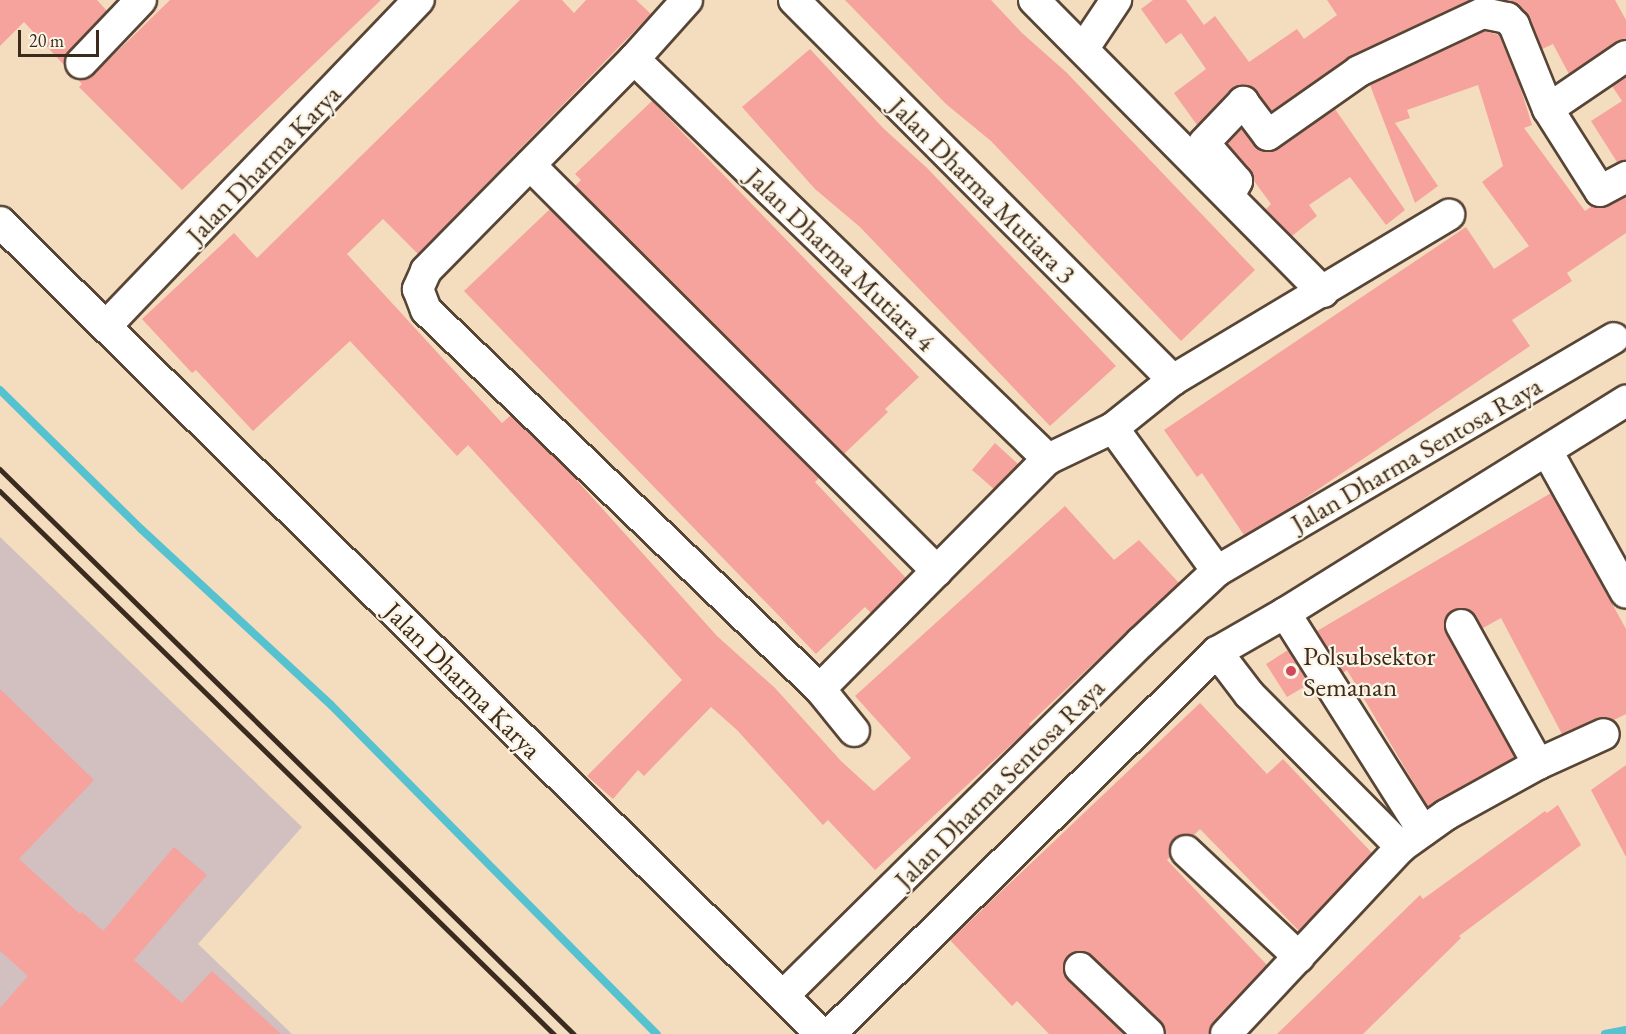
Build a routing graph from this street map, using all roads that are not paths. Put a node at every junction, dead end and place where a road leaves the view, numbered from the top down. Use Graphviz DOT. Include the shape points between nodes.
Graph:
graph roads {
  1 [pos="419,0"];
  2 [pos="794,0"];
  3 [pos="1034,0"];
  4 [pos="1116,0"];
  5 [pos="138,1"];
  6 [pos="675,4"];
  7 [pos="1480,6"];
  8 [pos="1084,48"];
  9 [pos="1626,56"];
  10 [pos="634,59"];
  11 [pos="81,63"];
  12 [pos="1548,109"];
  13 [pos="530,165"];
  14 [pos="1626,177"];
  15 [pos="1229,196"];
  16 [pos="1449,215"];
  17 [pos="0,222"];
  18 [pos="1323,292"];
  19 [pos="106,326"];
  20 [pos="1614,338"];
  21 [pos="1173,380"];
  22 [pos="1626,401"];
  23 [pos="1113,428"];
  24 [pos="1547,451"];
  25 [pos="1048,459"];
  26 [pos="937,571"];
  27 [pos="1217,571"];
  28 [pos="1626,593"];
  29 [pos="1285,613"];
  30 [pos="1461,625"];
  31 [pos="1217,652"];
  32 [pos="820,689"];
  33 [pos="854,731"];
  34 [pos="1604,734"];
  35 [pos="1538,764"];
  36 [pos="1412,839"];
  37 [pos="1186,851"];
  38 [pos="1299,957"];
  39 [pos="1080,968"];
  40 [pos="783,996"];
  41 [pos="821,1034"];
  42 [pos="830,1034"];
  43 [pos="1149,1034"];
  44 [pos="1226,1034"];
  1 -- 19 [label="street, Jalan Dharma Karya"];
  2 -- 21 [label="street, Jalan Dharma Mutiara 3"];
  3 -- 8 [label="street"];
  4 -- 8 [label="street"];
  5 -- 11 [label="street"];
  6 -- 10 [label="street"];
  7 -- 12 [label="street" via="1514,25"];
  7 -- 15 [label="street" via="1359,71 1268,135 1243,102 1204,143 1237,181"];
  8 -- 15 [label="street"];
  9 -- 12 [label="street"];
  10 -- 13 [label="street"];
  10 -- 25 [label="street, Jalan Dharma Mutiara 4"];
  12 -- 14 [label="street" via="1600,191"];
  13 -- 26 [label="street"];
  13 -- 32 [label="street" via="426,271 418,290 426,310"];
  15 -- 18 [label="street"];
  16 -- 18 [label="street"];
  17 -- 19 [label="street, Jalan Dharma Karya"];
  18 -- 21 [label="street"];
  19 -- 40 [label="street, Jalan Dharma Karya"];
  20 -- 27 [label="street, Jalan Dharma Sentosa Raya"];
  21 -- 23 [label="street"];
  22 -- 24 [label="street"];
  23 -- 25 [label="street"];
  23 -- 27 [label="street"];
  24 -- 28 [label="street"];
  24 -- 29 [label="street"];
  25 -- 26 [label="street"];
  26 -- 32 [label="street"];
  27 -- 40 [label="street, Jalan Dharma Sentosa Raya"];
  29 -- 31 [label="street"];
  29 -- 36 [label="street"];
  30 -- 35 [label="street"];
  31 -- 36 [label="street" via="1249,694"];
  31 -- 42 [label="street"];
  32 -- 33 [label="street"];
  34 -- 35 [label="street"];
  35 -- 36 [label="street" via="1446,815"];
  36 -- 38 [label="street"];
  37 -- 38 [label="street"];
  38 -- 44 [label="street"];
  39 -- 43 [label="street"];
  40 -- 41 [label="street, Jalan Dharma Karya"];
}
